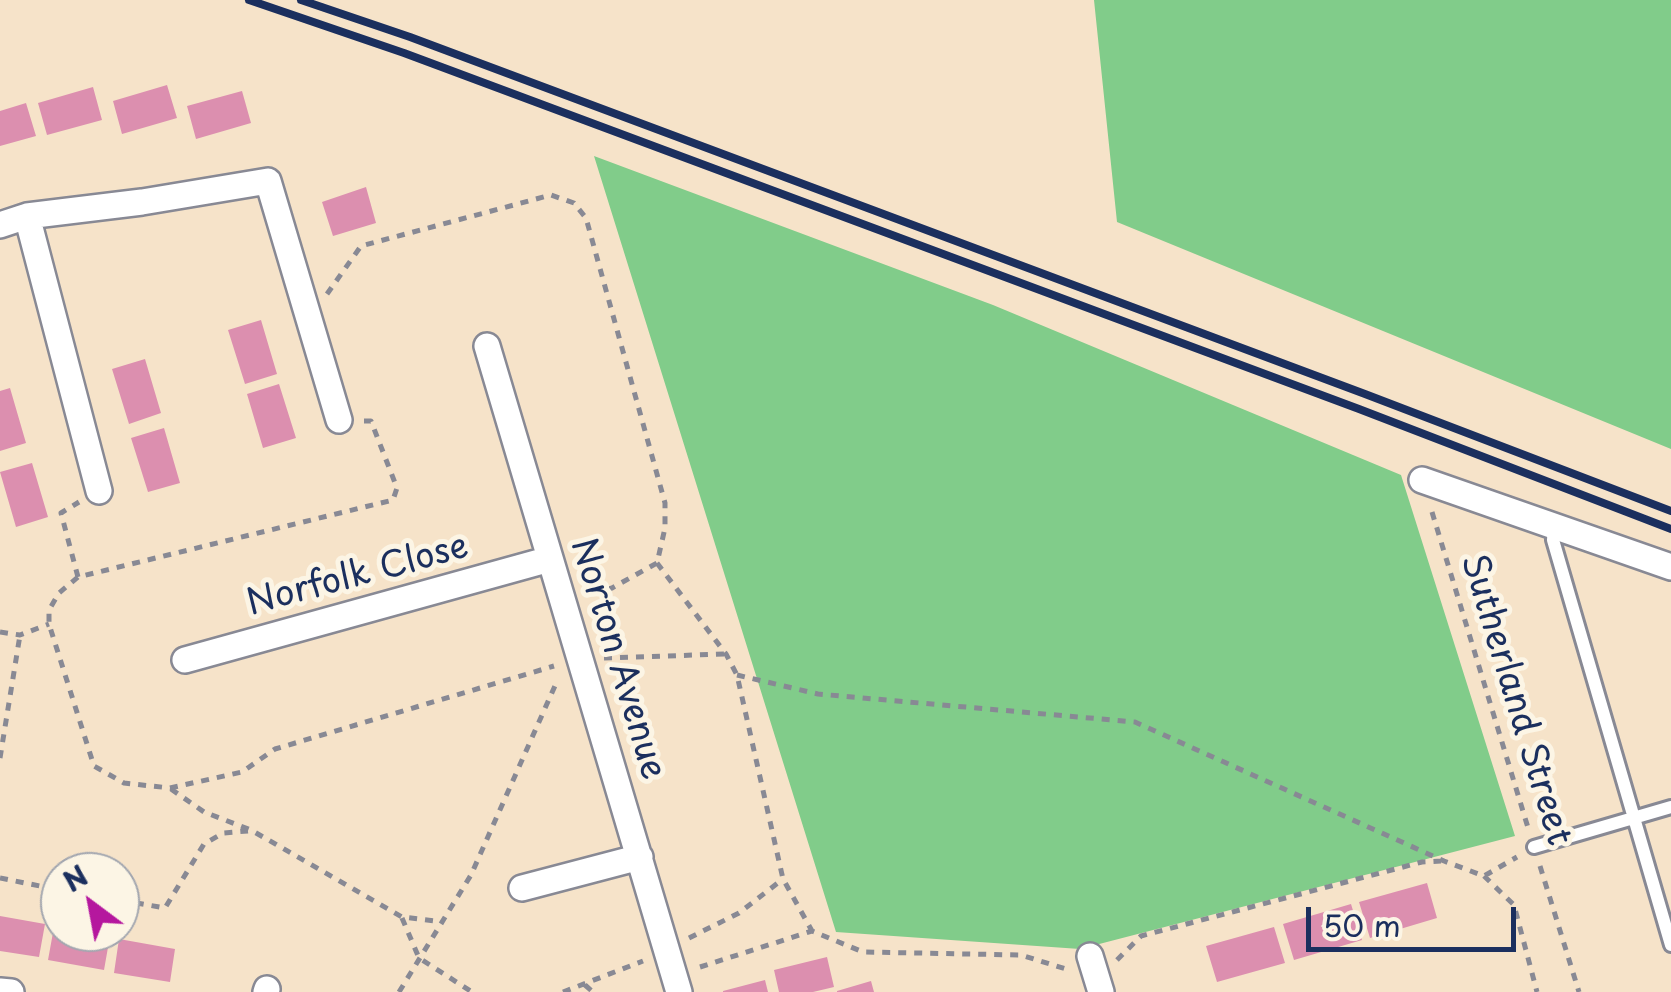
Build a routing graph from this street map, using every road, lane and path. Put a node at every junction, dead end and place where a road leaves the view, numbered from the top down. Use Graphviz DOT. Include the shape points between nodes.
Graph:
graph roads {
  1 [pos="27,216"];
  2 [pos="0,225"];
  3 [pos="303,300"];
  4 [pos="487,346"];
  5 [pos="338,420"];
  6 [pos="1422,480"];
  7 [pos="100,490"];
  8 [pos="1554,525"];
  9 [pos="550,560"];
  10 [pos="657,562"];
  11 [pos="1671,568"];
  12 [pos="78,577"];
  13 [pos="563,600"];
  14 [pos="50,624"];
  15 [pos="0,632"];
  16 [pos="20,635"];
  17 [pos="726,654"];
  18 [pos="580,658"];
  19 [pos="185,660"];
  20 [pos="736,675"];
  21 [pos="0,758"];
  22 [pos="170,788"];
  23 [pos="1671,807"];
  24 [pos="1634,818"];
  25 [pos="252,830"];
  26 [pos="1534,847"];
  27 [pos="640,857"];
  28 [pos="1444,861"];
  29 [pos="1484,876"];
  30 [pos="0,878"];
  31 [pos="784,879"];
  32 [pos="40,886"];
  33 [pos="522,888"];
  34 [pos="140,904"];
  35 [pos="402,917"];
  36 [pos="444,922"];
  37 [pos="812,931"];
  38 [pos="1671,946"];
  39 [pos="667,949"];
  40 [pos="418,958"];
  41 [pos="1096,974"];
  42 [pos="677,984"];
  43 [pos="585,986"];
  44 [pos="0,990"];
  45 [pos="11,992"];
  46 [pos="399,992"];
  47 [pos="472,992"];
  48 [pos="563,992"];
  49 [pos="593,992"];
  50 [pos="1537,992"];
  51 [pos="1579,992"];
  1 -- 2 [label="street"];
  1 -- 3 [label="street" via="268,181"];
  1 -- 7 [label="street"];
  3 -- 5 [label="street"];
  3 -- 10 [label="path" via="327,294 361,246 551,195 574,202 586,218 666,503"];
  4 -- 9 [label="street, Norton Avenue"];
  5 -- 12 [label="path" via="371,421 397,488 393,500"];
  6 -- 8 [label="street"];
  6 -- 26 [label="path, Sutherland Street"];
  7 -- 12 [label="path" via="61,512"];
  8 -- 11 [label="street"];
  8 -- 24 [label="lane"];
  9 -- 13 [label="street, Norton Avenue"];
  9 -- 19 [label="street, Norfolk Close"];
  10 -- 13 [label="path" via="612,588"];
  10 -- 17 [label="path"];
  12 -- 14 [label="path" via="59,592"];
  13 -- 18 [label="street, Norton Avenue"];
  14 -- 16 [label="path"];
  14 -- 22 [label="path" via="94,766 124,783"];
  15 -- 16 [label="path"];
  16 -- 21 [label="path"];
  17 -- 18 [label="path"];
  17 -- 20 [label="path"];
  18 -- 27 [label="street, Norton Avenue"];
  20 -- 28 [label="path" via="818,694 1135,722"];
  20 -- 31 [label="path"];
  22 -- 25 [label="path" via="204,812"];
  22 -- 36 [label="path" via="242,772 275,749 565,662"];
  23 -- 24 [label="lane"];
  24 -- 26 [label="lane"];
  24 -- 38 [label="lane"];
  25 -- 34 [label="path" via="204,844 164,908"];
  25 -- 35 [label="path"];
  26 -- 29 [label="path"];
  26 -- 51 [label="path, Sutherland Street"];
  27 -- 33 [label="street"];
  27 -- 39 [label="street, Norton Avenue"];
  28 -- 29 [label="path"];
  28 -- 41 [label="path" via="1141,936"];
  29 -- 50 [label="path" via="1514,905"];
  30 -- 32 [label="path"];
  31 -- 37 [label="path"];
  31 -- 39 [label="path" via="739,913"];
  35 -- 36 [label="path"];
  35 -- 40 [label="path"];
  36 -- 40 [label="path"];
  37 -- 41 [label="path" via="864,952 1021,955"];
  37 -- 42 [label="path"];
  39 -- 42 [label="street, Norton Avenue"];
  39 -- 43 [label="path"];
  40 -- 46 [label="path"];
  40 -- 47 [label="path"];
  43 -- 48 [label="path"];
  43 -- 49 [label="path"];
  44 -- 45 [label="street"];
}
